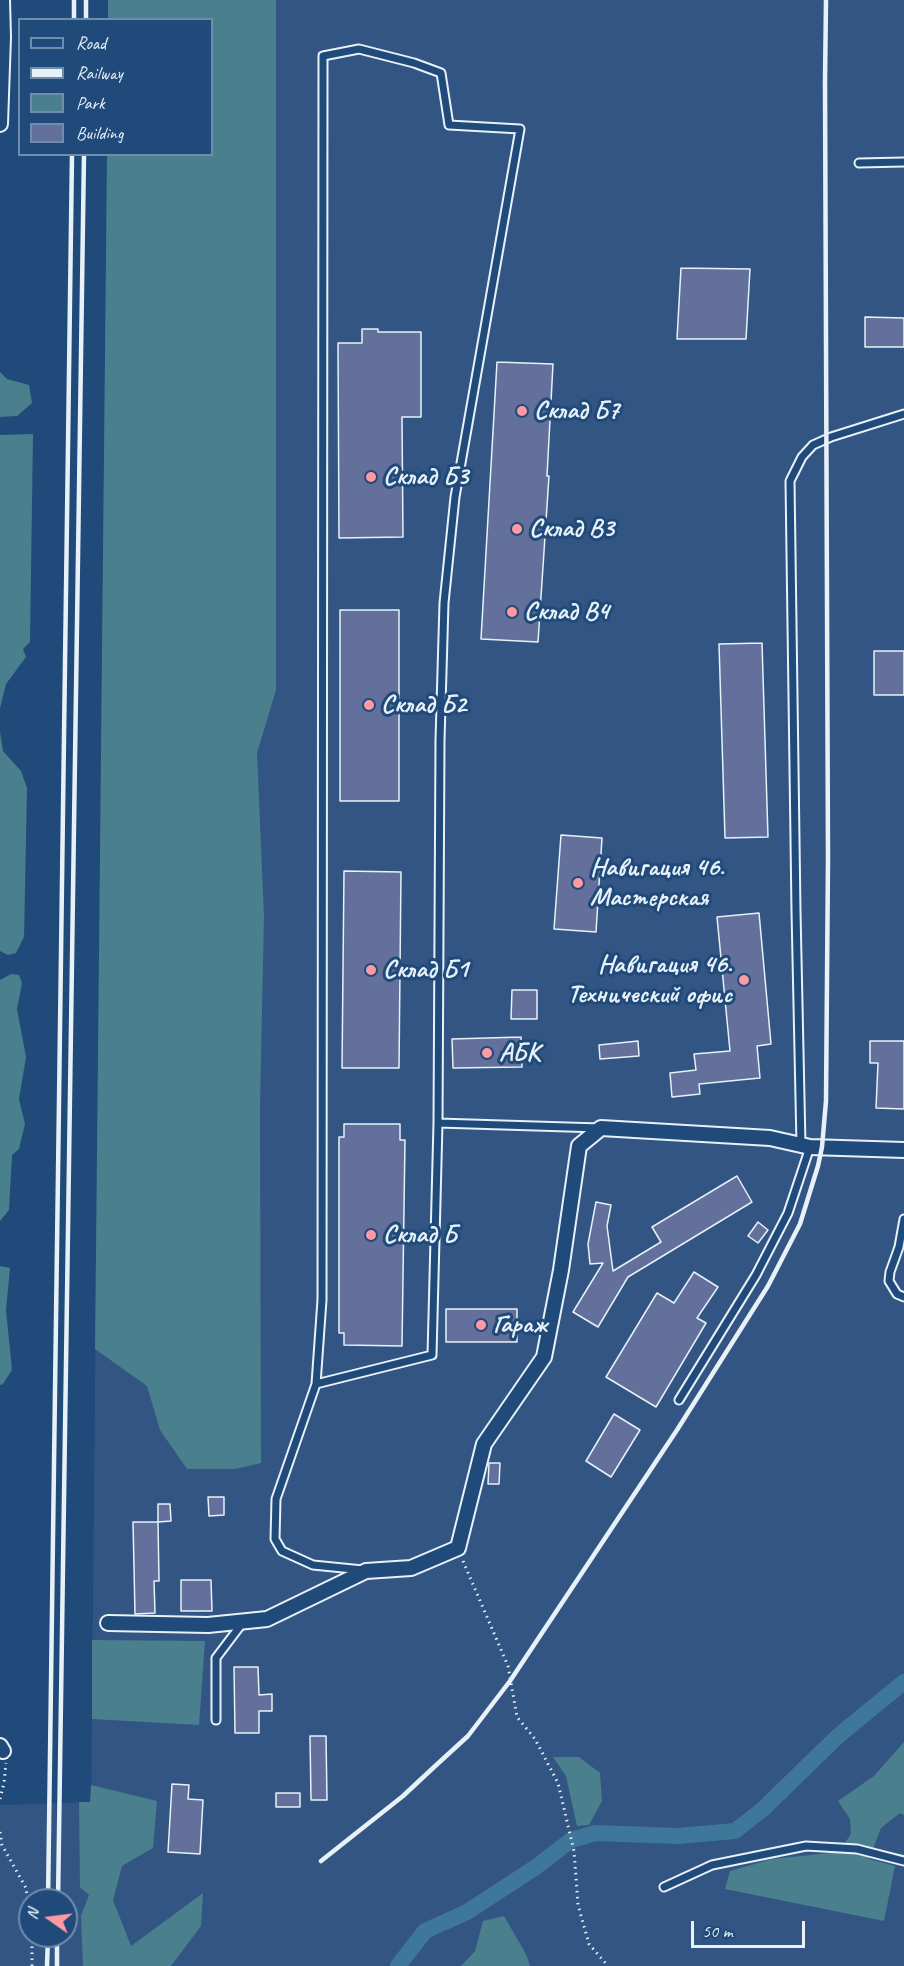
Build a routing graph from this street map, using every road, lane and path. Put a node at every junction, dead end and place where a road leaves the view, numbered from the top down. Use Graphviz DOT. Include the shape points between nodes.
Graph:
graph roads {
  1 [pos="2,0"];
  2 [pos="0,124"];
  3 [pos="904,162"];
  4 [pos="859,163"];
  5 [pos="904,414"];
  6 [pos="438,1123"];
  7 [pos="601,1128"];
  8 [pos="806,1146"];
  9 [pos="904,1153"];
  10 [pos="904,1219"];
  11 [pos="904,1297"];
  12 [pos="316,1384"];
  13 [pos="679,1400"];
  14 [pos="458,1548"];
  15 [pos="366,1571"];
  16 [pos="244,1621"];
  17 [pos="108,1623"];
  18 [pos="216,1720"];
  19 [pos="1,1748"];
  20 [pos="0,1799"];
  21 [pos="0,1832"];
  22 [pos="904,1862"];
  23 [pos="664,1887"];
  24 [pos="27,1888"];
  25 [pos="32,1948"];
  26 [pos="32,1966"];
  27 [pos="608,1966"];
  1 -- 2 [label="street"];
  3 -- 4 [label="lane"];
  5 -- 8 [label="lane" via="813,445 790,481 796,911"];
  6 -- 7 [label="lane"];
  6 -- 12 [label="lane" via="432,1354"];
  6 -- 12 [label="lane" via="444,603 455,497 520,129 449,125 441,73 359,49 322,56 322,1300"];
  7 -- 8 [label="street" via="770,1138"];
  7 -- 14 [label="street" via="579,1146 544,1357 484,1444"];
  8 -- 9 [label="street"];
  8 -- 13 [label="lane" via="788,1213 756,1275"];
  10 -- 11 [label="lane" via="889,1281 897,1294"];
  12 -- 15 [label="lane" via="276,1499 275,1539 282,1551 313,1564"];
  14 -- 15 [label="street" via="411,1568"];
  14 -- 27 [label="path" via="507,1666 517,1718 535,1739 558,1783 574,1851 578,1905 589,1944"];
  15 -- 16 [label="street" via="267,1619"];
  16 -- 17 [label="street" via="208,1625"];
  16 -- 18 [label="lane" via="216,1658"];
  19 -- 20 [label="path" via="7,1765"];
  21 -- 24 [label="path" via="2,1845"];
  22 -- 23 [label="lane" via="856,1849 806,1846 712,1865"];
  25 -- 26 [label="path"];
}
